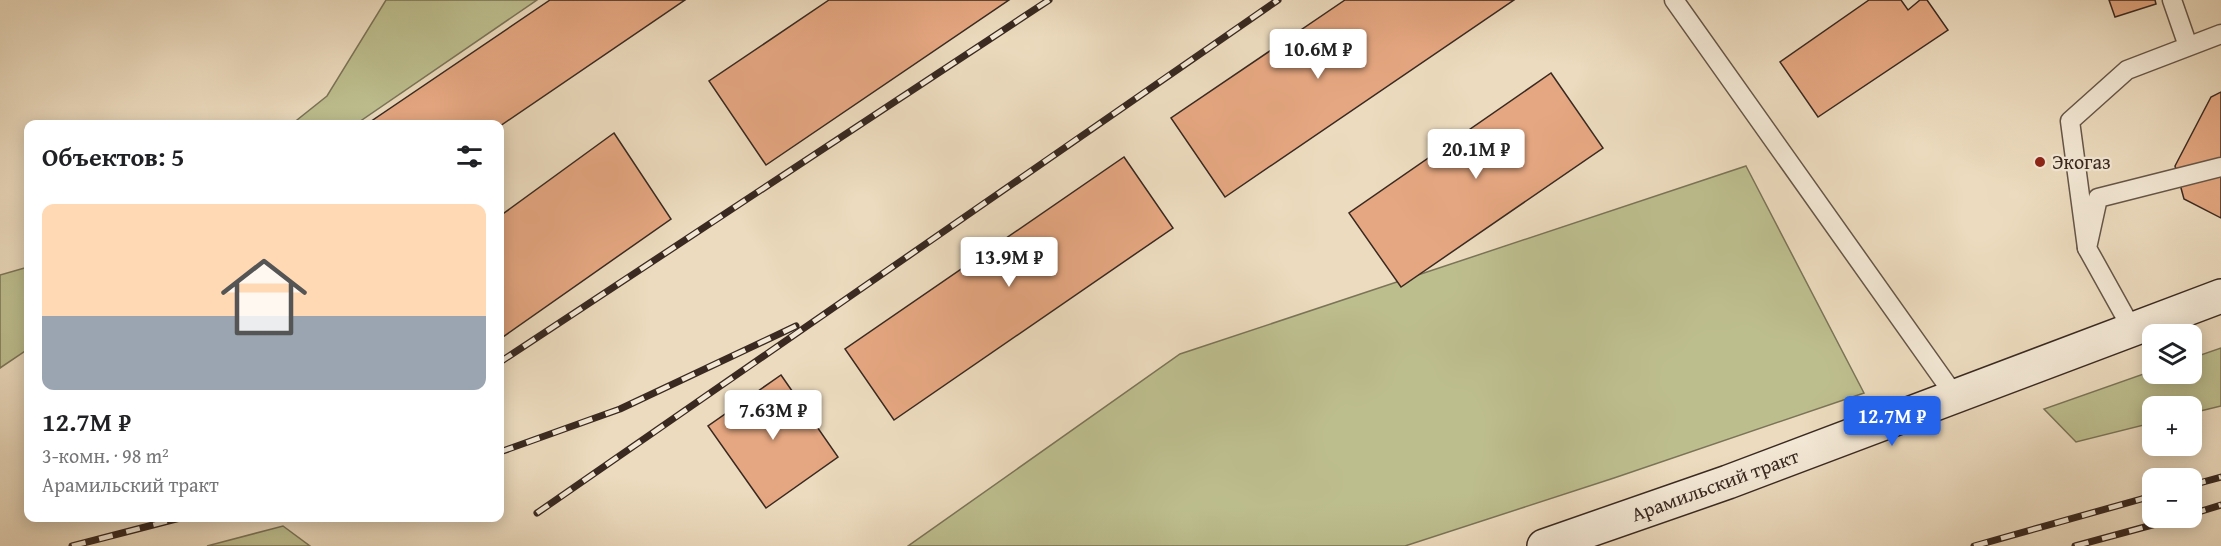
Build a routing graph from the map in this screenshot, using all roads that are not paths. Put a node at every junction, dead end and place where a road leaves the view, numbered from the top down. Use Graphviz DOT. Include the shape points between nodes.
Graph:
graph roads {
  1 [pos="1674,0"];
  2 [pos="2172,0"];
  3 [pos="2221,34"];
  4 [pos="2188,46"];
  5 [pos="2221,167"];
  6 [pos="2087,248"];
  7 [pos="2221,296"];
  8 [pos="2132,329"];
  9 [pos="1955,396"];
  10 [pos="1545,546"];
  1 -- 9 [label="lane"];
  2 -- 4 [label="lane"];
  3 -- 4 [label="lane"];
  4 -- 6 [label="lane" via="2127,70 2070,121"];
  5 -- 6 [label="lane" via="2098,198"];
  6 -- 8 [label="lane"];
  7 -- 8 [label="main road, Арамильский тракт"];
  8 -- 9 [label="main road, Арамильский тракт"];
  9 -- 10 [label="main road, Арамильский тракт"];
}
